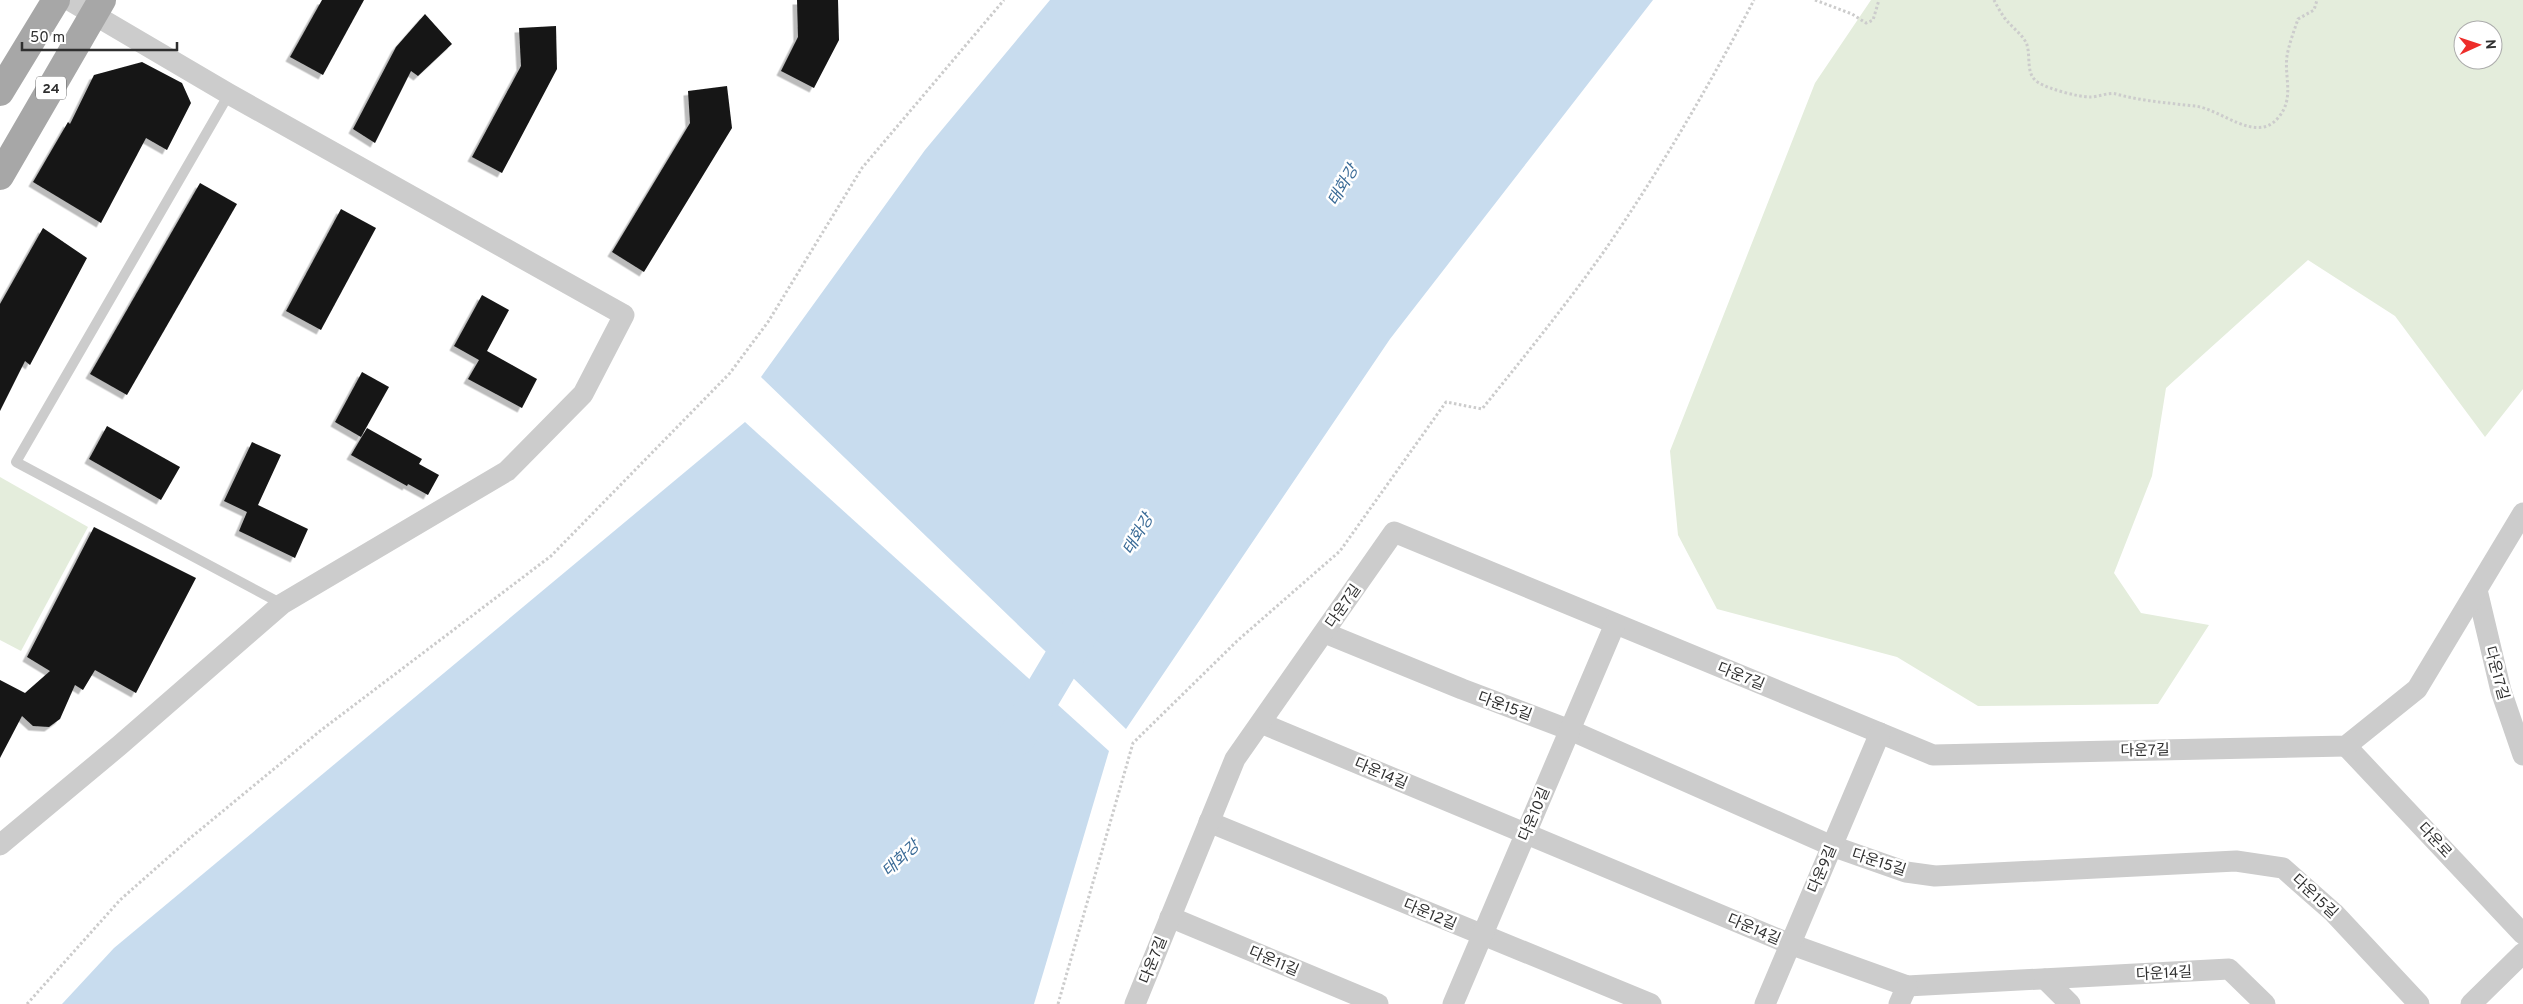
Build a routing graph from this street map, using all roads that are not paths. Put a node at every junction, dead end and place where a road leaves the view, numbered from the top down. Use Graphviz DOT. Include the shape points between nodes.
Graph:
graph roads {
  1 [pos="56,0"];
  2 [pos="69,0"];
  3 [pos="98,7"];
  4 [pos="0,92"];
  5 [pos="229,94"];
  6 [pos="0,176"];
  7 [pos="2523,513"];
  8 [pos="2477,590"];
  9 [pos="282,604"];
  10 [pos="1615,624"];
  11 [pos="1324,632"];
  12 [pos="1261,723"];
  13 [pos="1570,730"];
  14 [pos="1880,733"];
  15 [pos="2346,746"];
  16 [pos="2523,754"];
  17 [pos="1209,822"];
  18 [pos="1526,834"];
  19 [pos="0,845"];
  20 [pos="1832,846"];
  21 [pos="1170,917"];
  22 [pos="2523,934"];
  23 [pos="1482,936"];
  24 [pos="1790,944"];
  25 [pos="2523,953"];
  26 [pos="2045,979"];
  27 [pos="1903,995"];
  28 [pos="1135,1004"];
  29 [pos="1378,1004"];
  30 [pos="1453,1004"];
  31 [pos="1651,1004"];
  32 [pos="1765,1004"];
  33 [pos="2070,1004"];
  34 [pos="2264,1004"];
  35 [pos="2419,1004"];
  36 [pos="2471,1004"];
  1 -- 4 [label="main road"];
  2 -- 3 [label="street"];
  3 -- 5 [label="street"];
  3 -- 6 [label="main road, 24"];
  5 -- 9 [label="lane" via="16,462"];
  5 -- 9 [label="street" via="624,315 583,394 507,471"];
  7 -- 8 [label="street"];
  8 -- 15 [label="street" via="2417,689"];
  8 -- 16 [label="street, 다운17길" via="2501,692"];
  9 -- 19 [label="street"];
  10 -- 11 [label="street, 다운7길" via="1394,532"];
  10 -- 13 [label="street, 다운10길"];
  10 -- 14 [label="street, 다운7길"];
  11 -- 12 [label="street, 다운7길"];
  11 -- 13 [label="street, 다운15길"];
  12 -- 17 [label="street, 다운7길" via="1235,759"];
  12 -- 18 [label="street, 다운14길"];
  13 -- 18 [label="street, 다운10길"];
  13 -- 20 [label="street, 다운15길"];
  14 -- 15 [label="street, 다운7길" via="1933,755"];
  14 -- 20 [label="street, 다운9길"];
  15 -- 22 [label="street, 다운로"];
  17 -- 21 [label="street, 다운7길"];
  17 -- 23 [label="street, 다운12길"];
  18 -- 23 [label="street, 다운10길"];
  18 -- 24 [label="street, 다운14길"];
  20 -- 24 [label="street, 다운9길"];
  20 -- 35 [label="street, 다운15길" via="1906,872 1935,876 2236,861 2283,868 2328,908"];
  21 -- 28 [label="street, 다운7길"];
  21 -- 29 [label="street, 다운11길"];
  23 -- 30 [label="street, 다운10길"];
  23 -- 31 [label="street, 다운12길"];
  24 -- 27 [label="street, 다운14길"];
  24 -- 32 [label="street, 다운9길"];
  25 -- 36 [label="street"];
  26 -- 27 [label="street, 다운14길"];
  26 -- 33 [label="street"];
  26 -- 34 [label="street, 다운14길" via="2230,969"];
}
